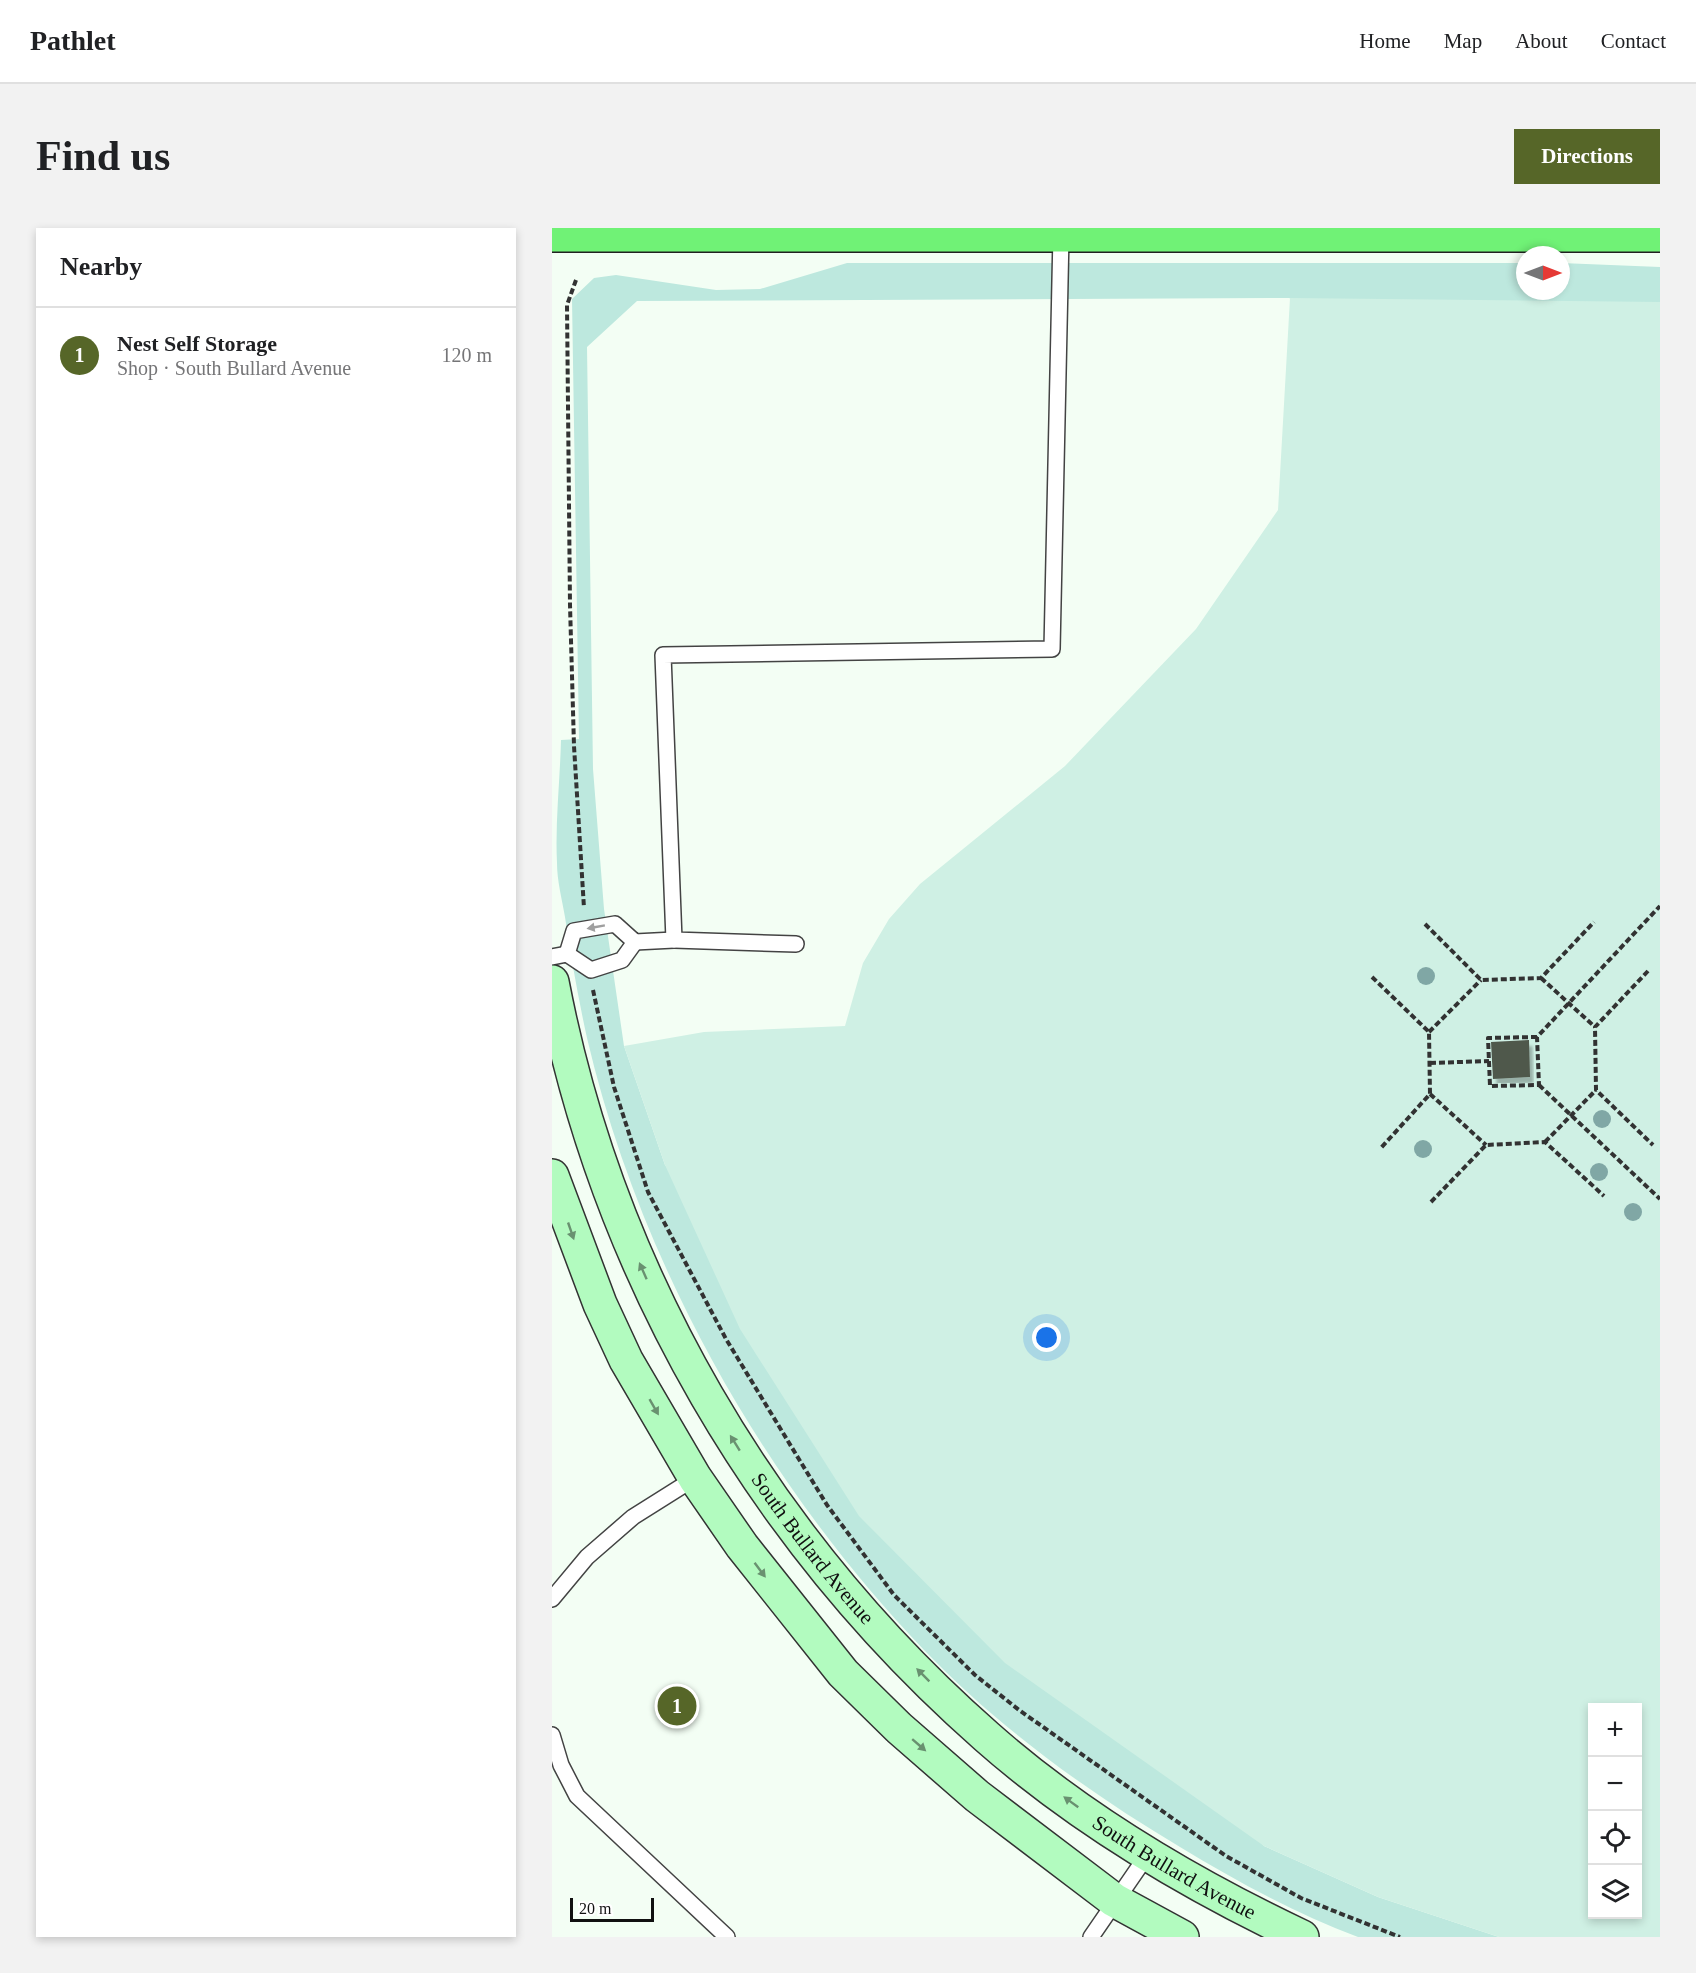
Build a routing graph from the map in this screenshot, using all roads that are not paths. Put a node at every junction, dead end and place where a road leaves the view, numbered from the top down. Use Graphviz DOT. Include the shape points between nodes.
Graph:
graph roads {
  1 [pos="552,235"];
  2 [pos="1061,235"];
  3 [pos="1660,235"];
  4 [pos="674,940"];
  5 [pos="635,942"];
  6 [pos="796,944"];
  7 [pos="557,964"];
  8 [pos="552,1176"];
  9 [pos="695,1478"];
  10 [pos="552,1599"];
  11 [pos="552,1734"];
  12 [pos="1148,1854"];
  13 [pos="1114,1899"];
  14 [pos="727,1937"];
  15 [pos="1091,1937"];
  16 [pos="1182,1937"];
  17 [pos="1302,1937"];
  1 -- 2 [label="main road"];
  2 -- 3 [label="main road"];
  2 -- 4 [label="lane" via="1052,649 663,655"];
  4 -- 5 [label="lane"];
  4 -- 6 [label="lane"];
  5 -- 7 [label="lane" via="622,960 591,970"];
  5 -- 7 [label="lane, one-way" via="615,924 574,931"];
  12 -- 7 [label="main road, South Bullard Avenue, one-way" via="1038,1778 939,1691 852,1603 757,1478 676,1339 609,1194 565,1050"];
  8 -- 9 [label="main road, one-way" via="588,1274 626,1360"];
  9 -- 10 [label="lane" via="633,1516 587,1557"];
  9 -- 13 [label="main road, one-way" via="749,1556 843,1673 977,1796"];
  11 -- 14 [label="lane" via="561,1765 577,1796"];
  12 -- 13 [label="lane"];
  12 -- 17 [label="main road, South Bullard Avenue"];
  13 -- 15 [label="lane"];
  13 -- 16 [label="main road"];
}
